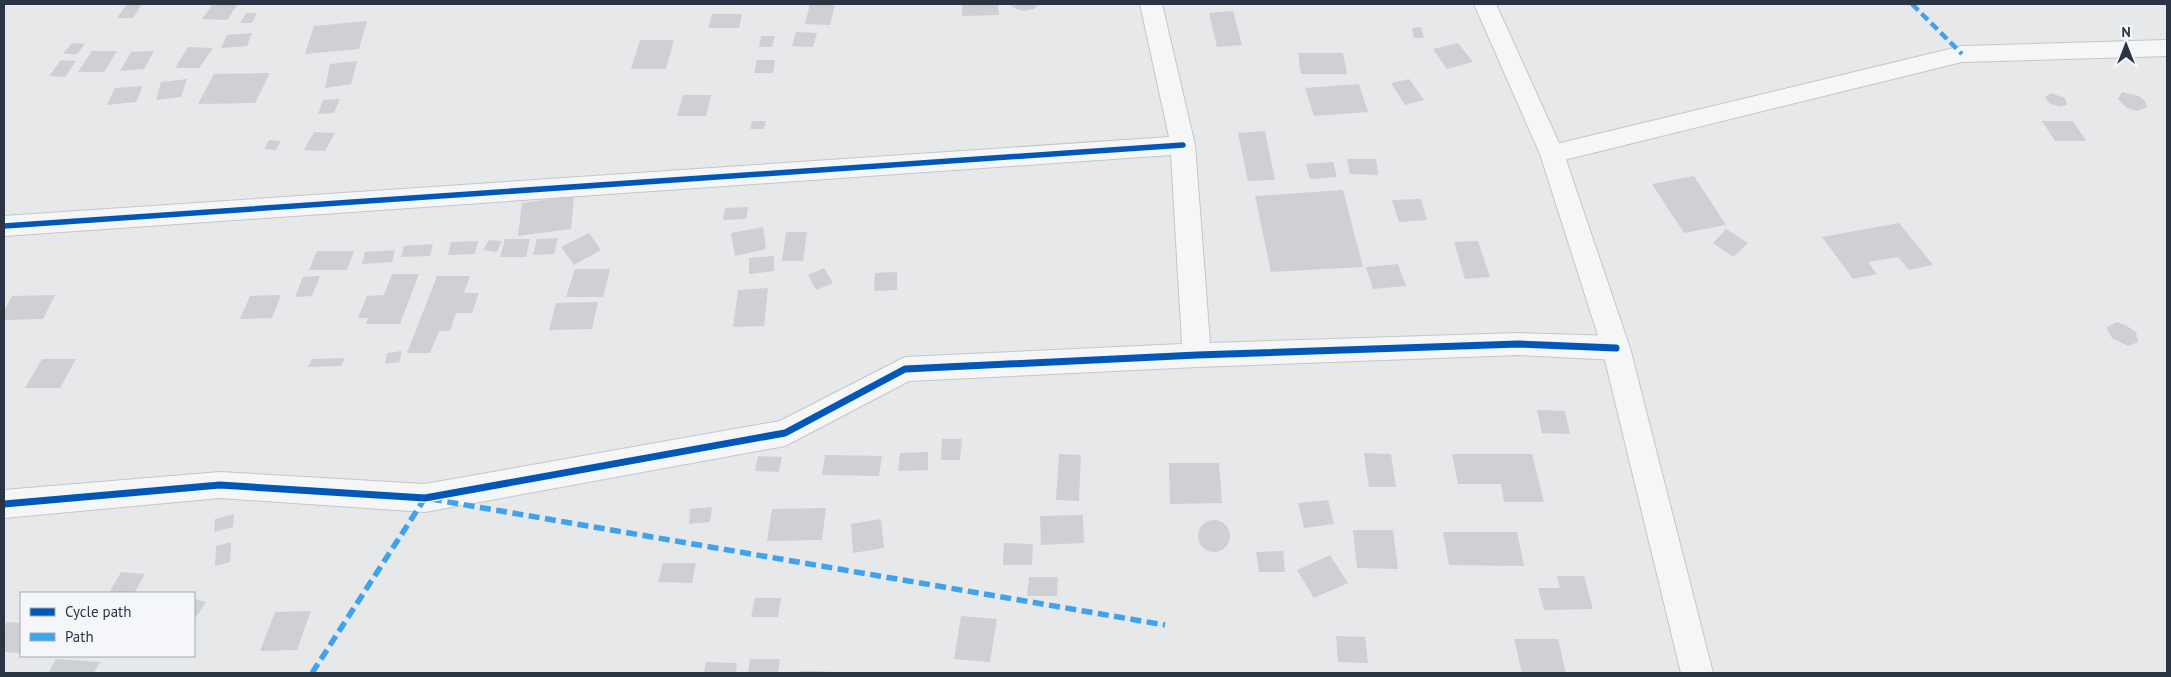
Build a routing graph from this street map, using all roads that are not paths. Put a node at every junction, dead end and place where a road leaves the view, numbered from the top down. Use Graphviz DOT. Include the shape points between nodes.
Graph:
graph roads {
  1 [pos="1151,4"];
  2 [pos="1485,4"];
  3 [pos="2167,48"];
  4 [pos="1182,145"];
  5 [pos="1552,154"];
  6 [pos="4,226"];
  7 [pos="1616,348"];
  8 [pos="1197,355"];
  9 [pos="4,504"];
  10 [pos="1697,673"];
  1 -- 4 [label="street"];
  2 -- 5 [label="street"];
  3 -- 5 [label="street" via="1962,54"];
  4 -- 6 [label="street"];
  4 -- 8 [label="street"];
  5 -- 7 [label="street"];
  7 -- 8 [label="street" via="1518,344"];
  7 -- 10 [label="street"];
  8 -- 9 [label="street" via="905,369 785,433 425,498 220,485"];
}
